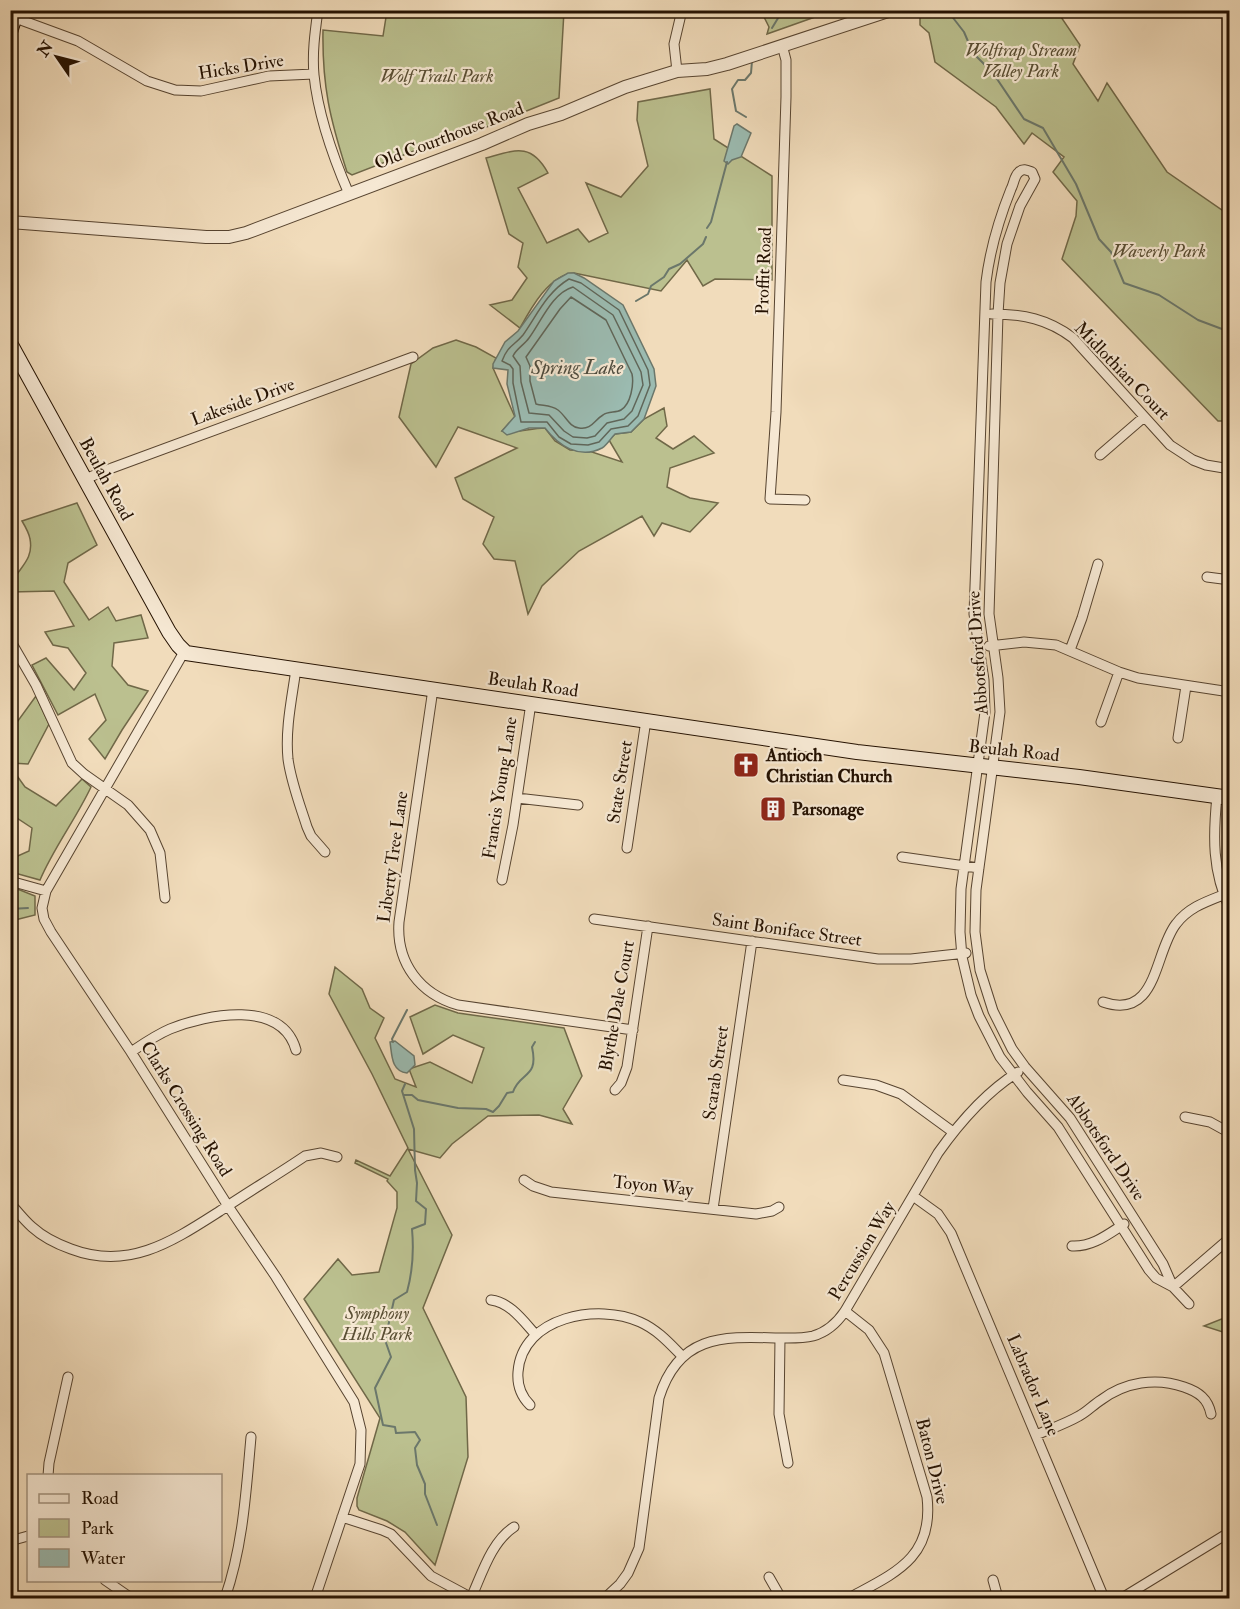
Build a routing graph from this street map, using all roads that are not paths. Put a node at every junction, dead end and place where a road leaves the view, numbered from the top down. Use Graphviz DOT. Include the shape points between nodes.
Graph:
graph roads {
  1 [pos="318,10"];
  2 [pos="682,10"];
  3 [pos="891,10"];
  4 [pos="13,19"];
  5 [pos="782,45"];
  6 [pos="677,71"];
  7 [pos="314,74"];
  8 [pos="349,194"];
  9 [pos="10,222"];
  10 [pos="984,314"];
  11 [pos="998,314"];
  12 [pos="10,343"];
  13 [pos="14,357"];
  14 [pos="413,357"];
  15 [pos="1144,417"];
  16 [pos="1100,455"];
  17 [pos="1230,469"];
  18 [pos="85,479"];
  19 [pos="806,500"];
  20 [pos="1098,564"];
  21 [pos="1207,577"];
  22 [pos="1230,580"];
  23 [pos="10,640"];
  24 [pos="992,646"];
  25 [pos="978,648"];
  26 [pos="1070,650"];
  27 [pos="184,652"];
  28 [pos="296,669"];
  29 [pos="1119,672"];
  30 [pos="1186,686"];
  31 [pos="433,689"];
  32 [pos="1230,692"];
  33 [pos="531,703"];
  34 [pos="646,720"];
  35 [pos="1101,722"];
  36 [pos="1178,738"];
  37 [pos="978,766"];
  38 [pos="993,767"];
  39 [pos="105,788"];
  40 [pos="1224,797"];
  41 [pos="517,798"];
  42 [pos="578,805"];
  43 [pos="627,848"];
  44 [pos="325,852"];
  45 [pos="902,857"];
  46 [pos="964,866"];
  47 [pos="979,868"];
  48 [pos="502,880"];
  49 [pos="10,881"];
  50 [pos="46,891"];
  51 [pos="1223,895"];
  52 [pos="165,898"];
  53 [pos="1230,909"];
  54 [pos="594,919"];
  55 [pos="648,927"];
  56 [pos="752,941"];
  57 [pos="977,951"];
  58 [pos="962,953"];
  59 [pos="1104,1002"];
  60 [pos="633,1030"];
  61 [pos="296,1050"];
  62 [pos="130,1052"];
  63 [pos="1025,1067"];
  64 [pos="1013,1075"];
  65 [pos="843,1080"];
  66 [pos="615,1090"];
  67 [pos="1185,1118"];
  68 [pos="953,1132"];
  69 [pos="1230,1133"];
  70 [pos="337,1157"];
  71 [pos="524,1180"];
  72 [pos="913,1197"];
  73 [pos="10,1203"];
  74 [pos="228,1206"];
  75 [pos="780,1207"];
  76 [pos="713,1209"];
  77 [pos="1133,1218"];
  78 [pos="1121,1226"];
  79 [pos="1230,1238"];
  80 [pos="1072,1246"];
  81 [pos="1173,1287"];
  82 [pos="491,1300"];
  83 [pos="1189,1304"];
  84 [pos="845,1311"];
  85 [pos="536,1335"];
  86 [pos="780,1338"];
  87 [pos="683,1357"];
  88 [pos="68,1377"];
  89 [pos="530,1405"];
  90 [pos="1211,1414"];
  91 [pos="1036,1435"];
  92 [pos="251,1437"];
  93 [pos="788,1463"];
  94 [pos="48,1474"];
  95 [pos="342,1517"];
  96 [pos="514,1527"];
  97 [pos="1230,1532"];
  98 [pos="27,1536"];
  99 [pos="10,1541"];
  100 [pos="769,1577"];
  101 [pos="993,1580"];
  102 [pos="106,1582"];
  103 [pos="866,1594"];
  104 [pos="472,1598"];
  105 [pos="130,1599"];
  106 [pos="225,1599"];
  107 [pos="315,1599"];
  108 [pos="605,1599"];
  109 [pos="781,1599"];
  110 [pos="849,1599"];
  111 [pos="998,1599"];
  112 [pos="1104,1599"];
  113 [pos="1122,1599"];
  1 -- 7 [label="street"];
  2 -- 6 [label="street" via="674,44"];
  3 -- 5 [label="street, Old Courthouse Road"];
  4 -- 7 [label="street, Hicks Drive" via="78,40 147,81 175,90 201,91 269,76"];
  5 -- 6 [label="street, Old Courthouse Road" via="717,66"];
  5 -- 19 [label="street, Proffit Road" via="786,97 770,499"];
  6 -- 8 [label="street, Old Courthouse Road" via="625,87"];
  7 -- 8 [label="street" via="321,113"];
  8 -- 9 [label="street, Old Courthouse Road" via="255,231 229,237"];
  10 -- 11 [label="street, Midlothian Court"];
  10 -- 11 [label="street, Abbotsford Drive" via="993,240 1016,176 1026,169 1035,179 1020,206 1007,244"];
  10 -- 25 [label="street, Abbotsford Drive" via="974,614"];
  11 -- 15 [label="street, Midlothian Court" via="1039,319 1063,330"];
  11 -- 24 [label="street, Abbotsford Drive" via="989,614"];
  12 -- 13 [label="main road, Beulah Road"];
  13 -- 18 [label="main road, Beulah Road"];
  14 -- 18 [label="street, Lakeside Drive"];
  15 -- 16 [label="street"];
  15 -- 17 [label="street, Midlothian Court" via="1181,453 1206,465"];
  18 -- 27 [label="main road, Beulah Road" via="169,632"];
  20 -- 26 [label="street"];
  21 -- 22 [label="street"];
  23 -- 39 [label="street" via="72,763"];
  24 -- 25 [label="street"];
  24 -- 26 [label="street" via="1039,642"];
  24 -- 38 [label="street, Abbotsford Drive" via="1000,698"];
  25 -- 37 [label="street, Abbotsford Drive" via="985,699"];
  26 -- 29 [label="street"];
  27 -- 28 [label="main road, Beulah Road"];
  27 -- 39 [label="street, Clarks Crossing Road"];
  28 -- 31 [label="main road, Beulah Road"];
  28 -- 44 [label="street" via="288,723 288,757 307,827"];
  29 -- 30 [label="street"];
  29 -- 35 [label="street"];
  30 -- 32 [label="street"];
  30 -- 36 [label="street"];
  31 -- 33 [label="main road, Beulah Road"];
  31 -- 60 [label="street, Liberty Tree Lane" via="399,922 401,949 410,971 436,997 458,1005"];
  33 -- 34 [label="main road, Beulah Road"];
  33 -- 41 [label="street, Francis Young Lane"];
  34 -- 37 [label="main road, Beulah Road"];
  34 -- 43 [label="street, State Street"];
  37 -- 38 [label="main road, Beulah Road"];
  37 -- 46 [label="street, Abbotsford Drive"];
  38 -- 40 [label="main road, Beulah Road"];
  38 -- 47 [label="street, Abbotsford Drive"];
  39 -- 50 [label="street, Clarks Crossing Road"];
  39 -- 52 [label="street" via="128,805 150,830 160,853"];
  40 -- 51 [label="street" via="1214,845"];
  41 -- 42 [label="street"];
  41 -- 48 [label="street, Francis Young Lane"];
  45 -- 46 [label="street"];
  46 -- 47 [label="street"];
  46 -- 58 [label="street, Abbotsford Drive"];
  47 -- 57 [label="street, Abbotsford Drive" via="974,911"];
  49 -- 50 [label="street"];
  50 -- 62 [label="street, Clarks Crossing Road" via="42,908 48,928"];
  51 -- 53 [label="street"];
  51 -- 59 [label="street" via="1192,908 1176,925 1164,946 1154,979 1142,996 1127,1005"];
  54 -- 55 [label="street, Saint Boniface Street"];
  55 -- 56 [label="street, Saint Boniface Street"];
  55 -- 60 [label="street, Blythe Dale Court"];
  56 -- 58 [label="street, Saint Boniface Street" via="891,960"];
  56 -- 76 [label="street, Scarab Street"];
  57 -- 58 [label="street, Saint Boniface Street"];
  57 -- 63 [label="street, Abbotsford Drive" via="993,1011"];
  58 -- 64 [label="street, Abbotsford Drive" via="979,1016"];
  60 -- 66 [label="street, Blythe Dale Court" via="627,1067"];
  61 -- 62 [label="street" via="289,1034 278,1024 240,1015 185,1023"];
  62 -- 74 [label="street, Clarks Crossing Road"];
  63 -- 64 [label="street, Percussion Way"];
  63 -- 77 [label="street, Abbotsford Drive" via="1070,1118"];
  64 -- 68 [label="street, Percussion Way"];
  64 -- 78 [label="street, Abbotsford Drive" via="1058,1127"];
  65 -- 68 [label="street" via="901,1094"];
  67 -- 69 [label="street" via="1200,1119"];
  68 -- 72 [label="street, Percussion Way"];
  70 -- 74 [label="street" via="321,1153 305,1156"];
  71 -- 76 [label="street, Toyon Way" via="551,1192"];
  72 -- 84 [label="street, Percussion Way"];
  72 -- 91 [label="street, Labrador Lane" via="938,1214 951,1233"];
  73 -- 74 [label="street" via="31,1227 53,1242 108,1257 152,1249"];
  74 -- 95 [label="street, Clarks Crossing Road" via="346,1387 358,1414 360,1464"];
  75 -- 76 [label="street, Toyon Way" via="756,1214"];
  77 -- 78 [label="street"];
  77 -- 81 [label="street, Abbotsford Drive"];
  78 -- 80 [label="street" via="1088,1245"];
  78 -- 81 [label="street, Abbotsford Drive" via="1156,1278"];
  79 -- 81 [label="street"];
  81 -- 83 [label="street"];
  82 -- 85 [label="street" via="508,1306"];
  84 -- 86 [label="street, Percussion Way" via="822,1332 803,1338"];
  84 -- 103 [label="street, Baton Drive" via="869,1330 884,1353 928,1509 925,1534 915,1554"];
  85 -- 87 [label="street" via="574,1316 614,1314 653,1329"];
  85 -- 89 [label="street" via="518,1370 520,1390"];
  86 -- 87 [label="street, Percussion Way" via="722,1338 700,1345"];
  86 -- 93 [label="street" via="778,1414"];
  87 -- 108 [label="street, Percussion Way" via="668,1376 659,1398 639,1548 628,1573"];
  88 -- 94 [label="street"];
  90 -- 91 [label="street" via="1196,1391 1152,1381 1112,1393 1076,1418"];
  91 -- 112 [label="street, Labrador Lane"];
  92 -- 106 [label="street" via="243,1521"];
  95 -- 104 [label="street" via="391,1534 430,1576"];
  95 -- 107 [label="street, Clarks Crossing Road"];
  96 -- 104 [label="street" via="496,1545"];
  97 -- 113 [label="street"];
  98 -- 99 [label="street"];
  100 -- 109 [label="street"];
  101 -- 111 [label="street"];
  102 -- 105 [label="street"];
  103 -- 110 [label="street, Baton Drive"];
}
